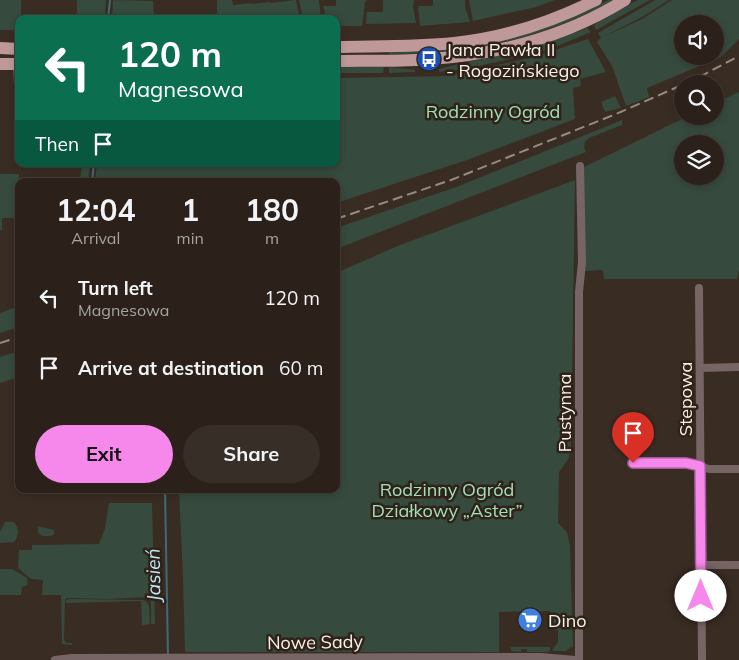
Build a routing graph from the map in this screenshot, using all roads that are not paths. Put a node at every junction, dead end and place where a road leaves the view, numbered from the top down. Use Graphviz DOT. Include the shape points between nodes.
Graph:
graph roads {
  1 [pos="596,0"];
  2 [pos="626,0"];
  3 [pos="340,47"];
  4 [pos="0,48"];
  5 [pos="15,49"];
  6 [pos="340,61"];
  7 [pos="0,64"];
  8 [pos="15,64"];
  9 [pos="580,166"];
  10 [pos="699,288"];
  11 [pos="739,367"];
  12 [pos="700,368"];
  13 [pos="633,463"];
  14 [pos="700,466"];
  15 [pos="739,469"];
  16 [pos="701,565"];
  17 [pos="739,565"];
  18 [pos="159,659"];
  19 [pos="181,659"];
  20 [pos="55,660"];
  21 [pos="575,660"];
  22 [pos="579,660"];
  23 [pos="702,660"];
  1 -- 3 [label="main road" via="534,26 479,39 432,45"];
  2 -- 6 [label="main road" via="573,27 495,51 429,60"];
  4 -- 5 [label="main road"];
  7 -- 8 [label="main road"];
  9 -- 22 [label="street, Pustynna"];
  10 -- 12 [label="street, Stepowa"];
  11 -- 12 [label="street"];
  12 -- 14 [label="street, Stepowa"];
  13 -- 14 [label="street"];
  14 -- 15 [label="street"];
  14 -- 16 [label="street, Stepowa"];
  16 -- 17 [label="street"];
  16 -- 23 [label="street, Stepowa"];
  18 -- 19 [label="street, Nowe Sady"];
  18 -- 20 [label="street, Nowe Sady"];
  19 -- 21 [label="street, Nowe Sady" via="541,657"];
}
